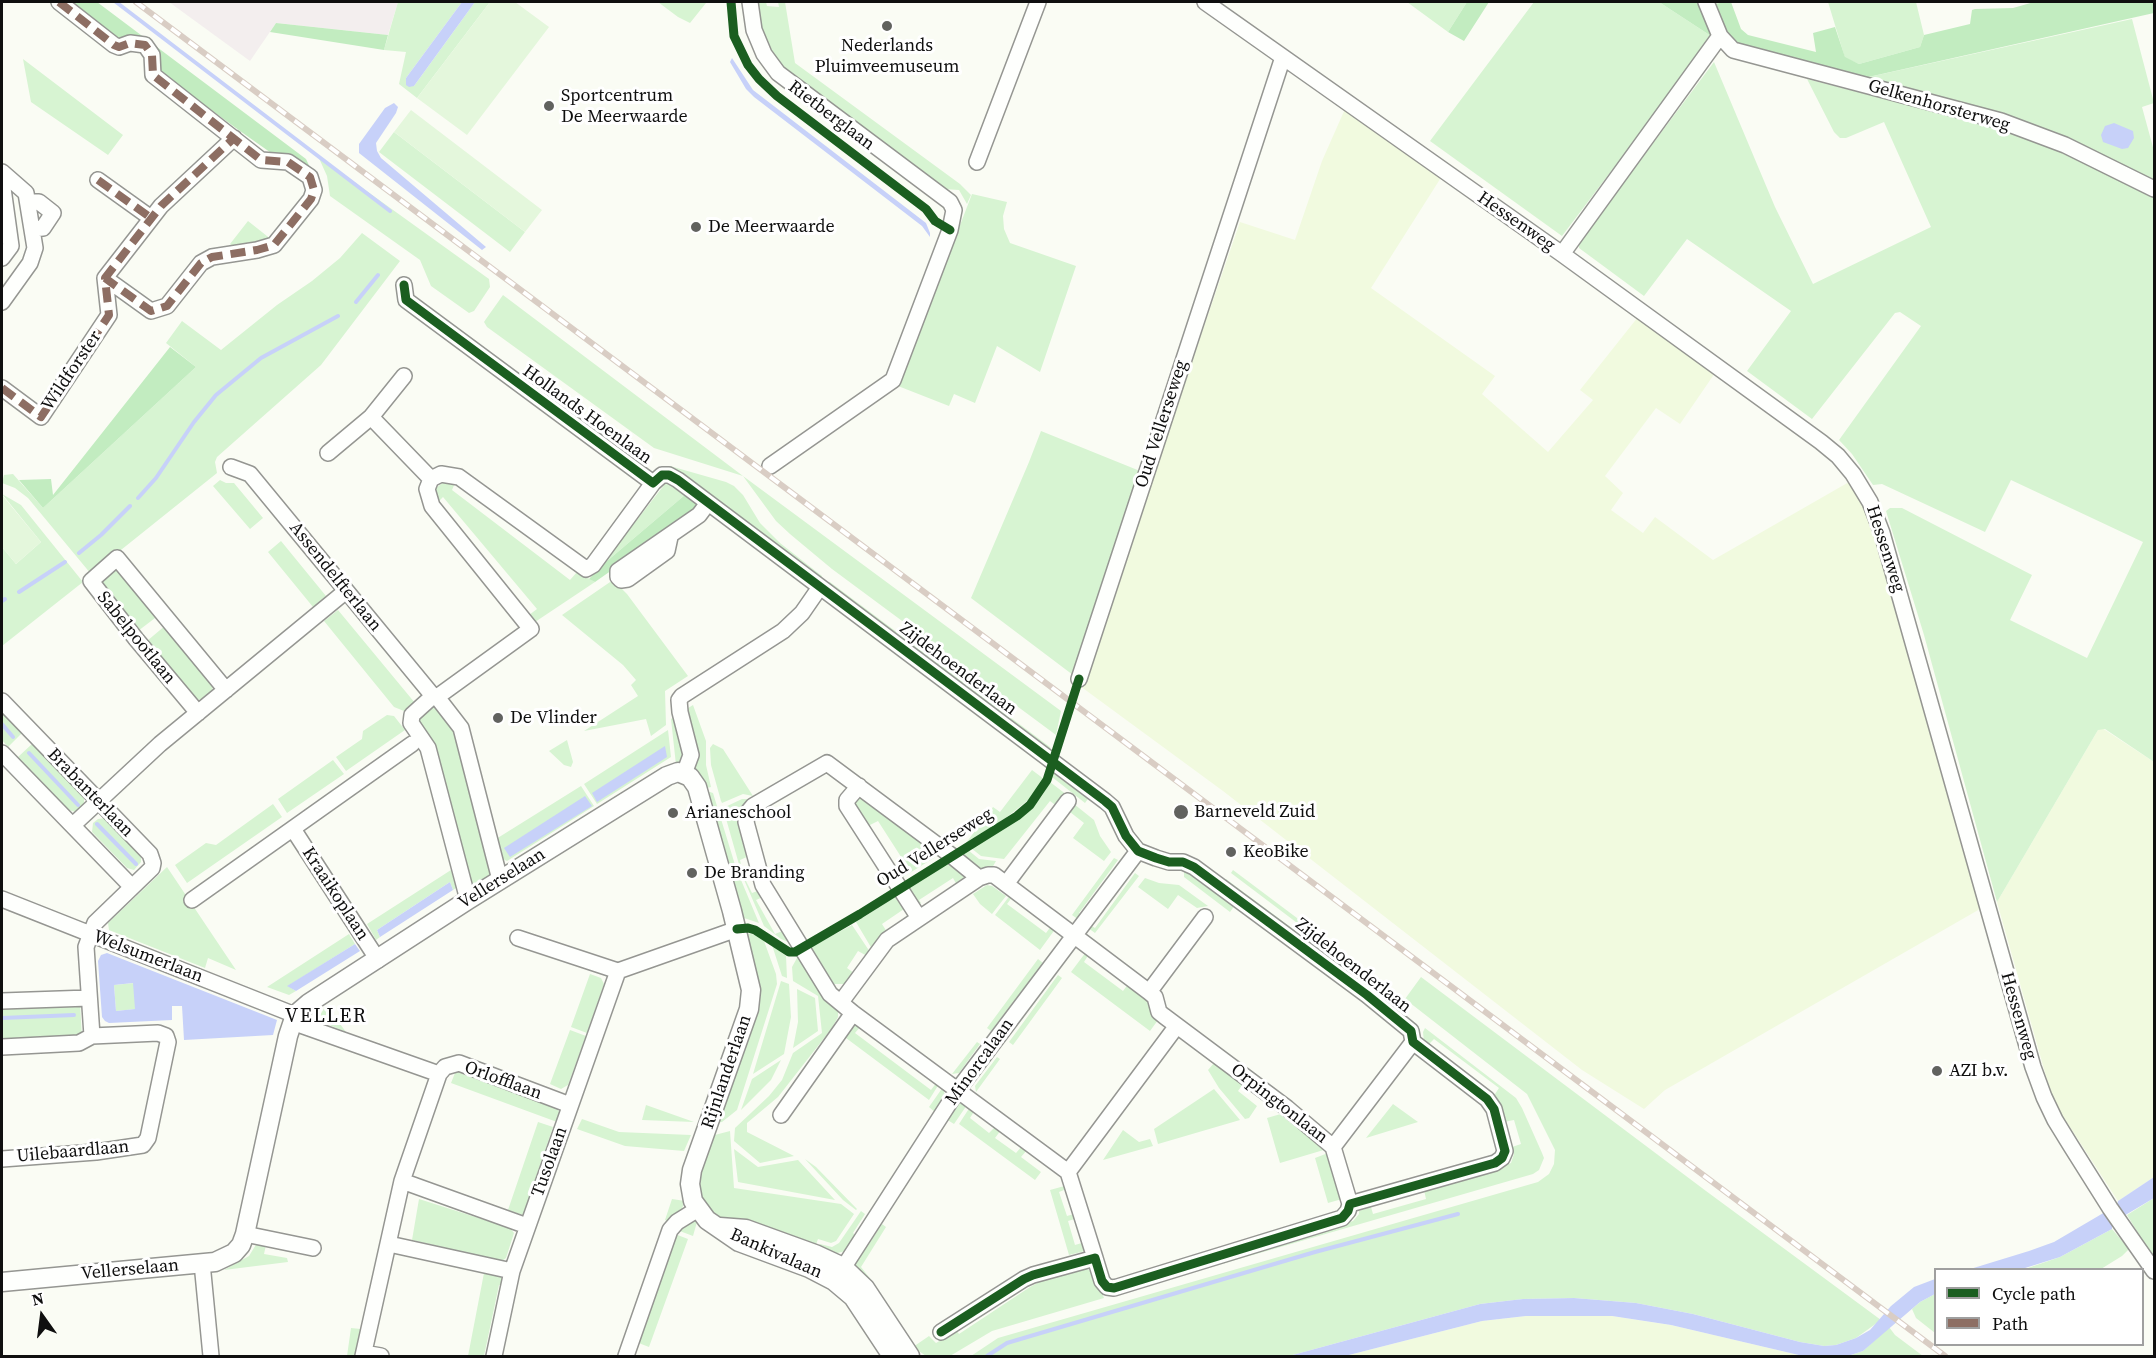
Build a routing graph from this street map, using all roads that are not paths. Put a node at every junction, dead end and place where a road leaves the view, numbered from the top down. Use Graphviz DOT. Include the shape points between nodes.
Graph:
graph roads {
  1 [pos="59,2"];
  2 [pos="750,2"];
  3 [pos="1038,2"];
  4 [pos="1205,2"];
  5 [pos="1706,2"];
  6 [pos="1720,36"];
  7 [pos="1283,57"];
  8 [pos="234,138"];
  9 [pos="977,162"];
  10 [pos="2,172"];
  11 [pos="98,180"];
  12 [pos="2,181"];
  13 [pos="2154,189"];
  14 [pos="28,202"];
  15 [pos="151,218"];
  16 [pos="32,229"];
  17 [pos="1562,254"];
  18 [pos="2,258"];
  19 [pos="105,278"];
  20 [pos="404,285"];
  21 [pos="2,302"];
  22 [pos="404,376"];
  23 [pos="2,388"];
  24 [pos="371,417"];
  25 [pos="328,453"];
  26 [pos="770,466"];
  27 [pos="231,467"];
  28 [pos="431,479"];
  29 [pos="653,483"];
  30 [pos="708,504"];
  31 [pos="670,537"];
  32 [pos="820,587"];
  33 [pos="346,591"];
  34 [pos="1079,679"];
  35 [pos="226,690"];
  36 [pos="435,697"];
  37 [pos="2,701"];
  38 [pos="198,713"];
  39 [pos="412,744"];
  40 [pos="2,753"];
  41 [pos="684,774"];
  42 [pos="859,786"];
  43 [pos="1068,801"];
  44 [pos="99,802"];
  45 [pos="73,825"];
  46 [pos="293,829"];
  47 [pos="1138,851"];
  48 [pos="979,878"];
  49 [pos="500,880"];
  50 [pos="1006,884"];
  51 [pos="132,887"];
  52 [pos="2,899"];
  53 [pos="192,900"];
  54 [pos="468,900"];
  55 [pos="1205,917"];
  56 [pos="919,918"];
  57 [pos="737,928"];
  58 [pos="91,934"];
  59 [pos="1074,937"];
  60 [pos="518,938"];
  61 [pos="378,960"];
  62 [pos="618,971"];
  63 [pos="1149,992"];
  64 [pos="89,998"];
  65 [pos="2,1001"];
  66 [pos="841,1002"];
  67 [pos="853,1013"];
  68 [pos="294,1018"];
  69 [pos="1176,1026"];
  70 [pos="92,1036"];
  71 [pos="1413,1042"];
  72 [pos="2,1047"];
  73 [pos="439,1074"];
  74 [pos="957,1090"];
  75 [pos="570,1105"];
  76 [pos="781,1115"];
  77 [pos="1333,1146"];
  78 [pos="2,1159"];
  79 [pos="1068,1172"];
  80 [pos="402,1181"];
  81 [pos="1350,1204"];
  82 [pos="698,1209"];
  83 [pos="527,1226"];
  84 [pos="245,1234"];
  85 [pos="389,1244"];
  86 [pos="313,1248"];
  87 [pos="1095,1258"];
  88 [pos="202,1263"];
  89 [pos="512,1271"];
  90 [pos="2154,1271"];
  91 [pos="839,1274"];
  92 [pos="2,1282"];
  93 [pos="941,1332"];
  94 [pos="364,1355"];
  95 [pos="631,1355"];
  96 [pos="211,1356"];
  97 [pos="381,1356"];
  98 [pos="494,1356"];
  99 [pos="892,1356"];
  100 [pos="910,1356"];
  1 -- 8 [label="street" via="114,45 145,45 152,55 153,75"];
  2 -- 26 [label="street, Rietberglaan" via="754,30 778,73 950,202 954,210 893,380"];
  3 -- 9 [label="street"];
  4 -- 7 [label="street, Hessenweg"];
  5 -- 6 [label="street"];
  6 -- 13 [label="street, Gelkenhorsterweg" via="1733,50 2001,121 2066,145"];
  6 -- 17 [label="street"];
  7 -- 17 [label="street, Hessenweg"];
  7 -- 34 [label="street, Oud Vellerseweg"];
  8 -- 15 [label="street"];
  8 -- 19 [label="street" via="261,160 288,162 312,182 311,199 274,245 212,256 201,263 167,306 151,311"];
  10 -- 14 [label="street" via="26,193"];
  11 -- 15 [label="street"];
  12 -- 18 [label="street" via="10,246"];
  14 -- 16 [label="street"];
  14 -- 16 [label="street" via="39,202 53,213 42,228"];
  15 -- 19 [label="street"];
  16 -- 21 [label="street" via="33,256"];
  17 -- 90 [label="street, Hessenweg" via="1821,442 1846,465 1863,489 1885,544 2033,1067 2055,1120"];
  19 -- 23 [label="street, Wildforster" via="109,315 41,417"];
  20 -- 29 [label="street, Hollands Hoenlaan" via="406,300"];
  22 -- 24 [label="street"];
  24 -- 25 [label="street"];
  24 -- 28 [label="street"];
  27 -- 33 [label="street, Assendelfterlaan" via="250,474"];
  28 -- 29 [label="street" via="441,474 459,477 586,568 593,566"];
  28 -- 36 [label="street" via="427,489 432,506 531,629"];
  29 -- 30 [label="street, Hollands Hoenlaan" via="662,475 669,475"];
  30 -- 31 [label="street"];
  30 -- 32 [label="street, Hollands Hoenlaan"];
  32 -- 41 [label="street" via="783,631 679,700 691,750"];
  32 -- 47 [label="street, Zijdehoenderlaan" via="1105,801"];
  33 -- 35 [label="street"];
  33 -- 36 [label="street, Assendelfterlaan"];
  35 -- 38 [label="street"];
  35 -- 38 [label="street, Sabelpootlaan" via="117,558 91,581"];
  36 -- 49 [label="street, Assendelfterlaan" via="461,728"];
  36 -- 54 [label="street" via="411,720 428,748"];
  37 -- 44 [label="street, Brabanterlaan"];
  38 -- 44 [label="street"];
  39 -- 46 [label="street, Kraaikoplaan"];
  40 -- 45 [label="street, Brabanterlaan"];
  41 -- 49 [label="street, Vellerselaan" via="666,776"];
  41 -- 57 [label="street, Rijnlanderlaan" via="697,787"];
  42 -- 48 [label="street"];
  42 -- 56 [label="street" via="847,800 847,806"];
  42 -- 66 [label="street" via="827,763 753,806 746,822 763,885 830,994"];
  43 -- 50 [label="street"];
  44 -- 45 [label="street"];
  44 -- 51 [label="street, Brabanterlaan" via="150,854 152,868"];
  45 -- 51 [label="street, Brabanterlaan"];
  46 -- 53 [label="street, Kraaikoplaan"];
  46 -- 61 [label="street, Kraaikoplaan"];
  47 -- 59 [label="street, Minorcalaan"];
  47 -- 71 [label="street, Zijdehoenderlaan" via="1194,867 1367,995 1411,1032"];
  48 -- 50 [label="street" via="994,875"];
  48 -- 56 [label="street"];
  49 -- 54 [label="street, Vellerselaan"];
  50 -- 59 [label="street, Orpingtonlaan"];
  51 -- 58 [label="street, Brabanterlaan" via="95,922"];
  52 -- 58 [label="street, Welsumerlaan"];
  54 -- 61 [label="street, Vellerselaan"];
  55 -- 63 [label="street"];
  56 -- 66 [label="street" via="887,940"];
  57 -- 62 [label="street"];
  57 -- 82 [label="street, Rijnlanderlaan" via="751,990 749,1009 692,1170 690,1191"];
  58 -- 64 [label="street" via="86,947"];
  58 -- 68 [label="street, Welsumerlaan"];
  59 -- 63 [label="street, Orpingtonlaan"];
  59 -- 74 [label="street, Minorcalaan"];
  60 -- 62 [label="street"];
  61 -- 68 [label="street, Vellerselaan" via="309,1003"];
  62 -- 75 [label="street, Tusolaan"];
  63 -- 69 [label="street, Orpingtonlaan" via="1157,1001 1159,1012"];
  64 -- 65 [label="street"];
  64 -- 70 [label="street"];
  66 -- 67 [label="street"];
  67 -- 74 [label="street"];
  67 -- 76 [label="street"];
  68 -- 73 [label="street, Orlofflaan"];
  68 -- 84 [label="street, Vellerselaan"];
  69 -- 77 [label="street, Orpingtonlaan"];
  69 -- 79 [label="street"];
  70 -- 72 [label="street" via="79,1043"];
  70 -- 78 [label="street, Uilebaardlaan" via="166,1036 146,1142 96,1152"];
  71 -- 77 [label="street"];
  71 -- 81 [label="street, Zijdehoenderlaan" via="1487,1098 1494,1109 1505,1150 1502,1158"];
  73 -- 75 [label="street, Orlofflaan" via="445,1067 459,1063"];
  73 -- 80 [label="street, Orlofflaan"];
  74 -- 79 [label="street"];
  74 -- 91 [label="street, Minorcalaan"];
  75 -- 83 [label="street, Tusolaan"];
  77 -- 81 [label="street, Orpingtonlaan"];
  79 -- 87 [label="street, Zijdehoenderlaan"];
  80 -- 83 [label="street"];
  80 -- 85 [label="street, Orlofflaan"];
  81 -- 87 [label="street, Zijdehoenderlaan" via="1342,1218 1114,1288 1102,1281"];
  82 -- 91 [label="street, Bankivalaan" via="707,1220 740,1242 809,1268"];
  82 -- 95 [label="street" via="670,1230"];
  83 -- 89 [label="street, Tusolaan"];
  84 -- 86 [label="street"];
  84 -- 88 [label="street, Vellerselaan" via="234,1253"];
  85 -- 89 [label="street"];
  85 -- 94 [label="street, Orlofflaan"];
  87 -- 93 [label="street" via="1024,1279"];
  88 -- 92 [label="street, Vellerselaan"];
  88 -- 96 [label="street"];
  89 -- 98 [label="street, Tusolaan"];
  91 -- 99 [label="street"];
  91 -- 100 [label="street" via="865,1288"];
  94 -- 97 [label="street, Orlofflaan"];
}
